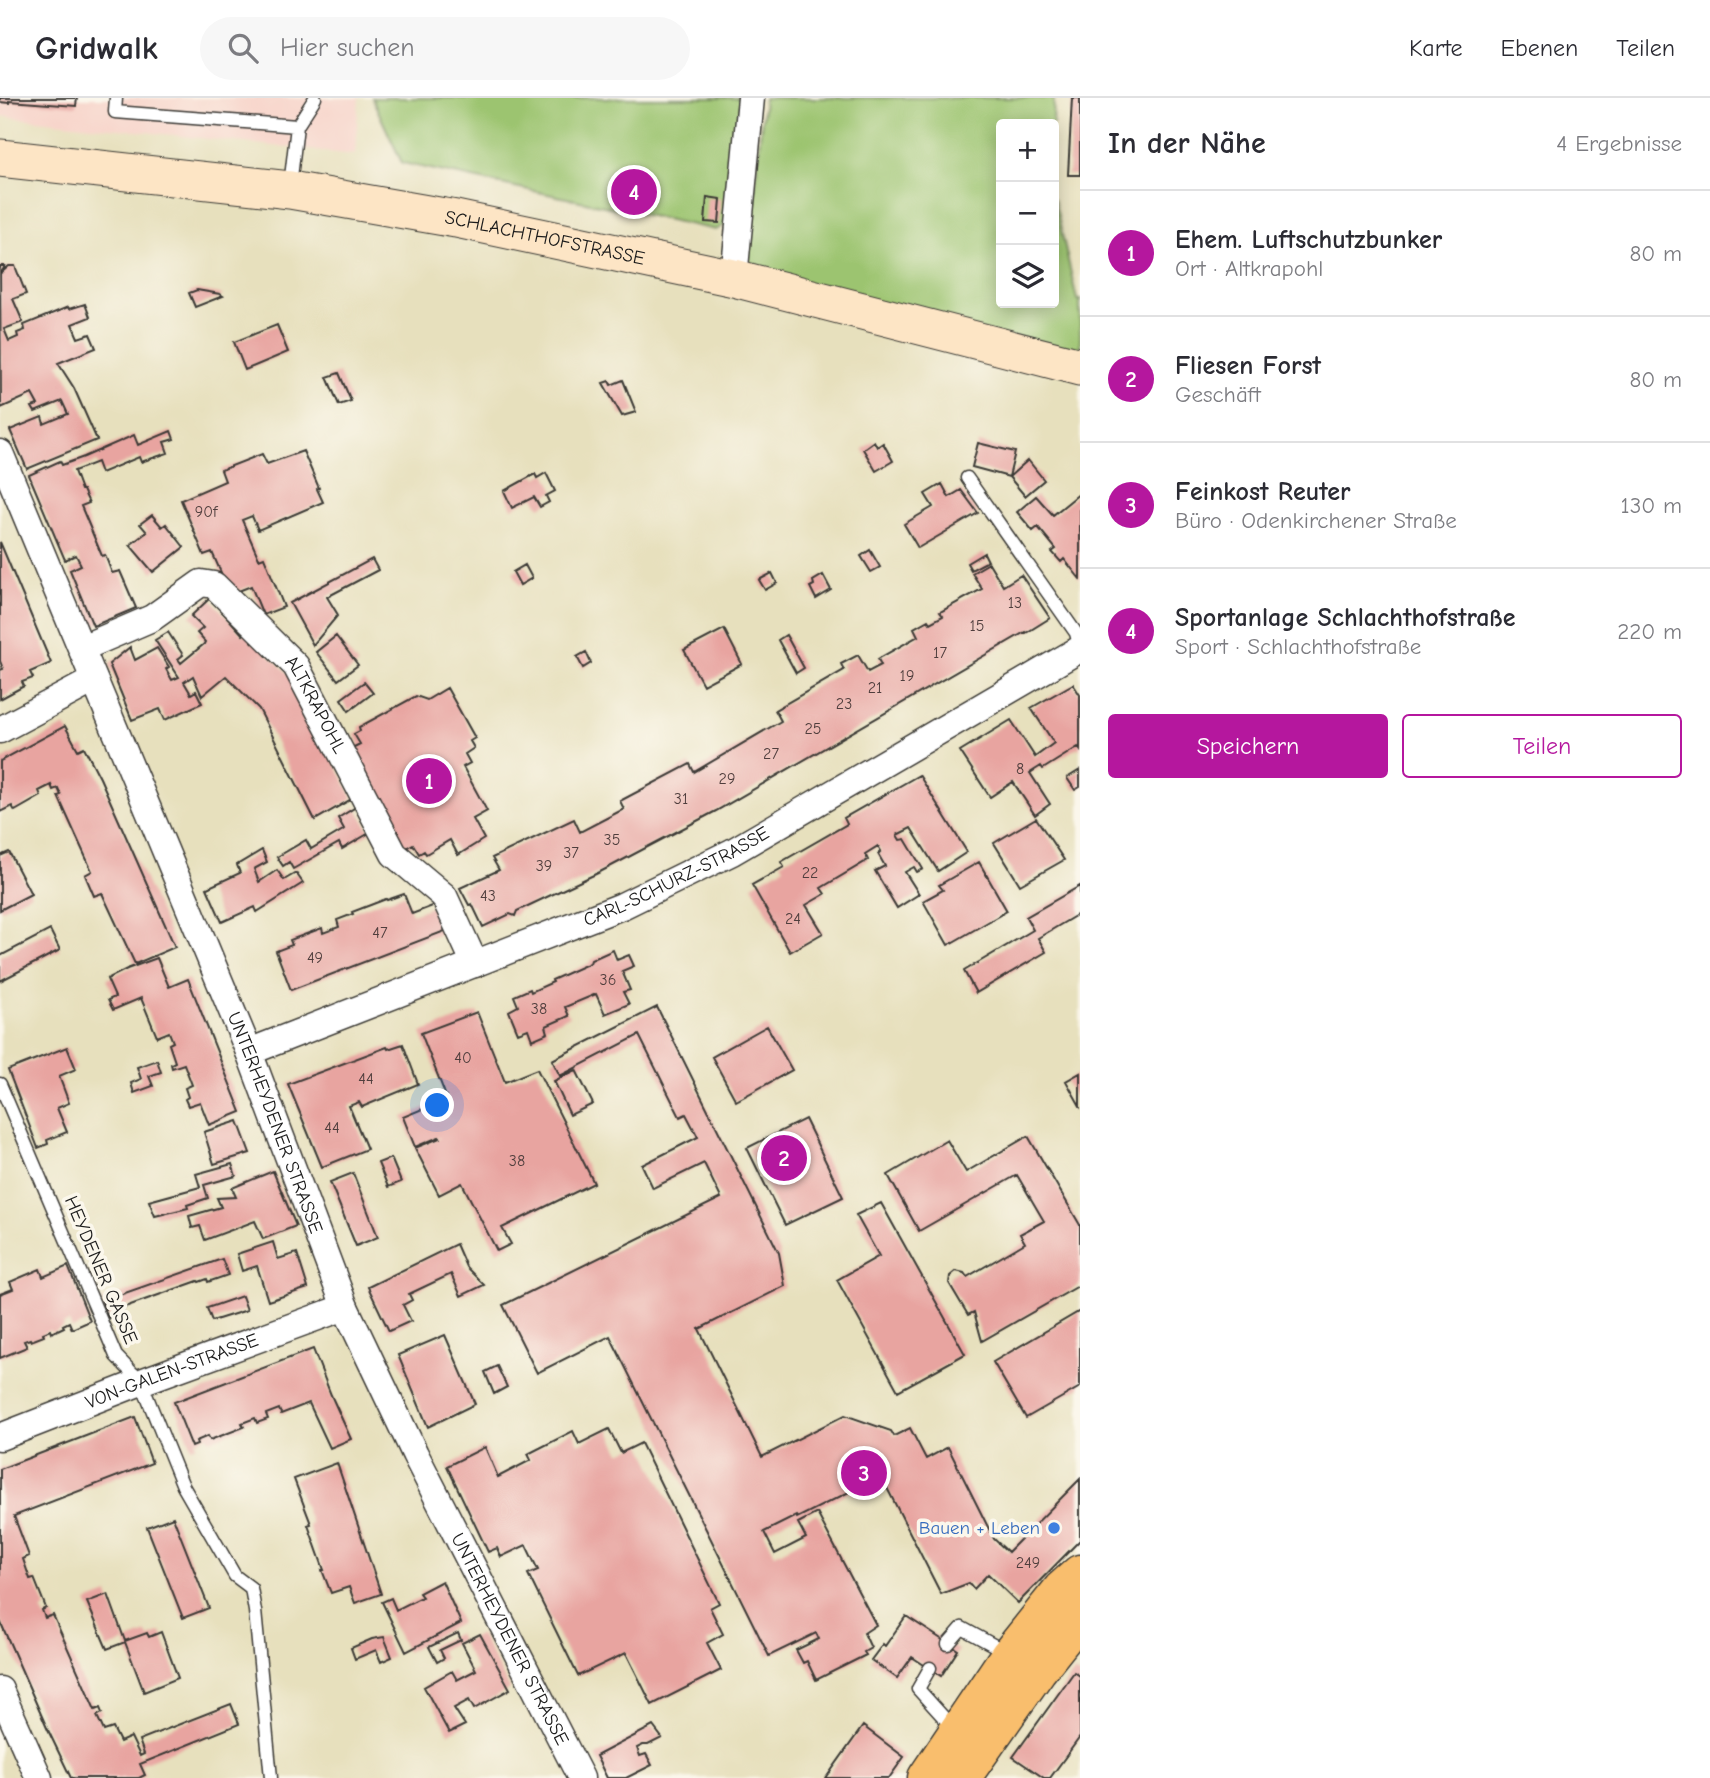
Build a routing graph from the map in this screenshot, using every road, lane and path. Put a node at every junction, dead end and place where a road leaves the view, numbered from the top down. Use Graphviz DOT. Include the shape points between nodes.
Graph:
graph roads {
  1 [pos="116,98"];
  2 [pos="314,98"];
  3 [pos="751,98"];
  4 [pos="297,126"];
  5 [pos="0,158"];
  6 [pos="290,190"];
  7 [pos="734,278"];
  8 [pos="1080,366"];
  9 [pos="0,453"];
  10 [pos="967,478"];
  11 [pos="82,648"];
  12 [pos="1080,649"];
  13 [pos="94,680"];
  14 [pos="0,730"];
  15 [pos="475,964"];
  16 [pos="249,1052"];
  17 [pos="0,1084"];
  18 [pos="345,1307"];
  19 [pos="141,1382"];
  20 [pos="0,1437"];
  21 [pos="1080,1574"];
  22 [pos="1080,1616"];
  23 [pos="948,1644"];
  24 [pos="1024,1662"];
  25 [pos="930,1668"];
  26 [pos="0,1690"];
  27 [pos="966,1754"];
  28 [pos="39,1778"];
  29 [pos="271,1778"];
  30 [pos="581,1778"];
  31 [pos="927,1778"];
  1 -- 4 [label="lane" via="115,112"];
  2 -- 4 [label="lane"];
  3 -- 7 [label="street"];
  4 -- 6 [label="lane"];
  5 -- 6 [label="main road, SCHLACHTHOFSTRASSE"];
  6 -- 7 [label="main road, SCHLACHTHOFSTRASSE" via="456,219"];
  7 -- 8 [label="main road, SCHLACHTHOFSTRASSE"];
  9 -- 11 [label="street, UNTERHEYDENER STRASSE"];
  10 -- 12 [label="lane, CARL-SCHURZ-STRASSE" via="1076,634"];
  11 -- 13 [label="street, UNTERHEYDENER STRASSE"];
  11 -- 15 [label="street, ALTKRAPOHL" via="152,618 201,583 214,585 296,666 394,854 444,896"];
  12 -- 15 [label="street, CARL-SCHURZ-STRASSE" via="732,852 622,906"];
  13 -- 14 [label="street"];
  13 -- 16 [label="street, UNTERHEYDENER STRASSE"];
  15 -- 16 [label="street, CARL-SCHURZ-STRASSE"];
  16 -- 18 [label="street, UNTERHEYDENER STRASSE"];
  17 -- 19 [label="lane, HEYDENER GASSE" via="116,1356"];
  18 -- 19 [label="street, VON-GALEN-STRASSE"];
  18 -- 30 [label="street, UNTERHEYDENER STRASSE"];
  19 -- 20 [label="street, VON-GALEN-STRASSE"];
  19 -- 29 [label="lane, HEYDENER GASSE" via="183,1486 235,1576 251,1588"];
  21 -- 24 [label="main road" via="1062,1590"];
  22 -- 24 [label="main road"];
  23 -- 24 [label="lane" via="962,1628"];
  24 -- 27 [label="main road"];
  25 -- 27 [label="lane" via="918,1689"];
  26 -- 28 [label="street"];
  27 -- 31 [label="main road"];
}
